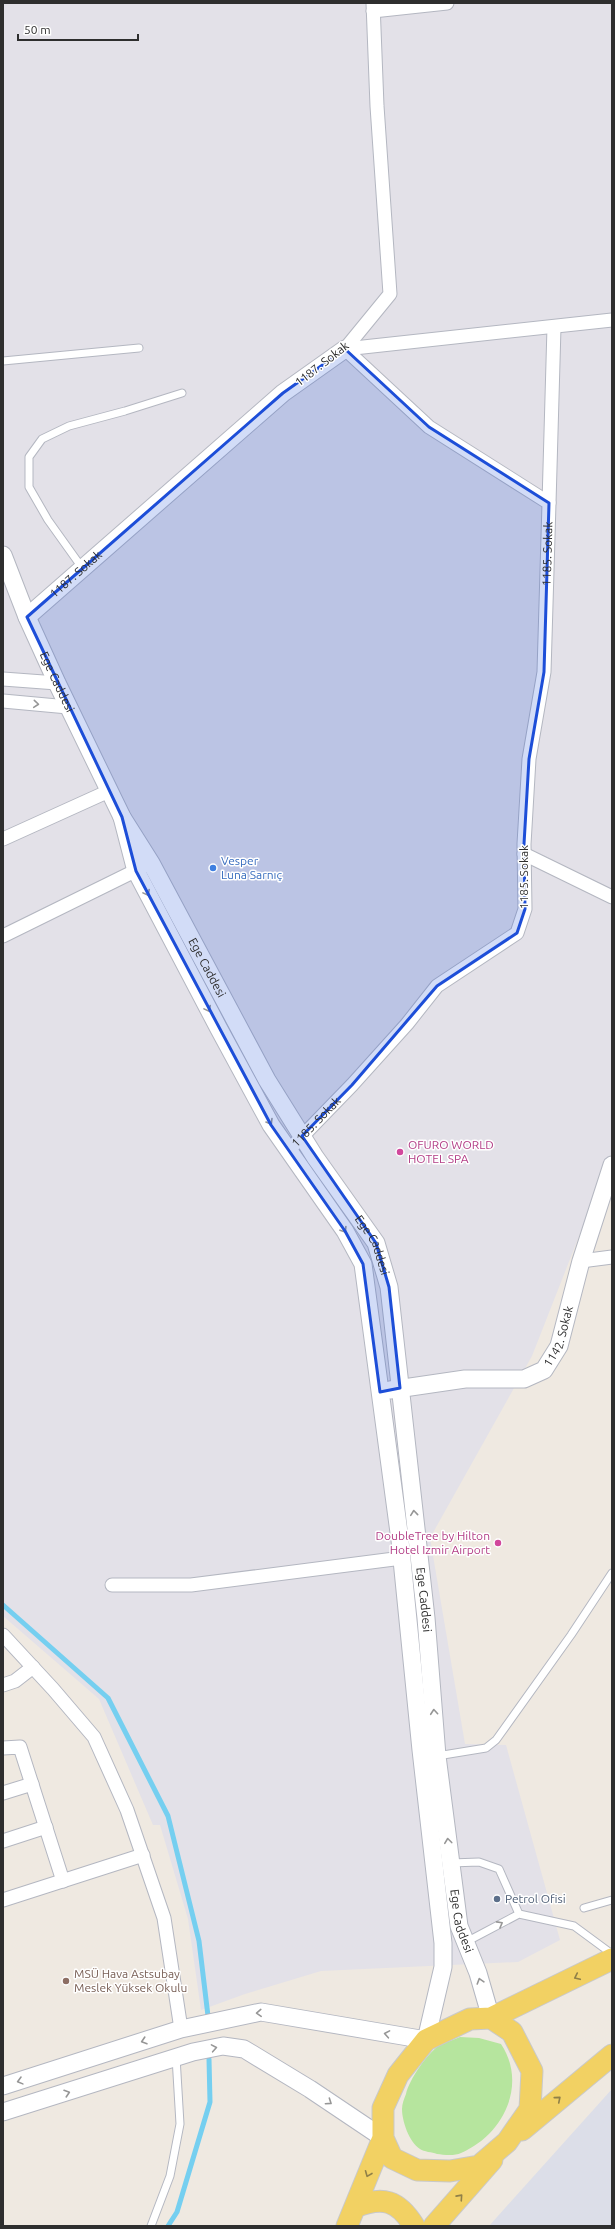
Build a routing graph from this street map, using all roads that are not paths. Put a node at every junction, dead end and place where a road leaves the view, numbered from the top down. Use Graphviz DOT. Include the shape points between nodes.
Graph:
graph roads {
  1 [pos="447,3"];
  2 [pos="373,7"];
  3 [pos="612,320"];
  4 [pos="554,327"];
  5 [pos="139,348"];
  6 [pos="345,349"];
  7 [pos="3,361"];
  8 [pos="182,393"];
  9 [pos="549,503"];
  10 [pos="3,555"];
  11 [pos="83,569"];
  12 [pos="27,618"];
  13 [pos="3,679"];
  14 [pos="57,683"];
  15 [pos="3,701"];
  16 [pos="68,707"];
  17 [pos="109,792"];
  18 [pos="122,817"];
  19 [pos="3,839"];
  20 [pos="524,854"];
  21 [pos="152,862"];
  22 [pos="136,871"];
  23 [pos="612,897"];
  24 [pos="3,936"];
  25 [pos="302,1136"];
  26 [pos="289,1150"];
  27 [pos="612,1165"];
  28 [pos="612,1256"];
  29 [pos="581,1261"];
  30 [pos="400,1388"];
  31 [pos="380,1392"];
  32 [pos="402,1558"];
  33 [pos="612,1573"];
  34 [pos="112,1585"];
  35 [pos="3,1635"];
  36 [pos="33,1667"];
  37 [pos="3,1685"];
  38 [pos="3,1748"];
  39 [pos="437,1756"];
  40 [pos="32,1784"];
  41 [pos="3,1793"];
  42 [pos="46,1827"];
  43 [pos="3,1841"];
  44 [pos="143,1855"];
  45 [pos="451,1863"];
  46 [pos="63,1880"];
  47 [pos="3,1900"];
  48 [pos="612,1900"];
  49 [pos="584,1908"];
  50 [pos="519,1914"];
  51 [pos="465,1942"];
  52 [pos="612,1954"];
  53 [pos="612,1959"];
  54 [pos="491,2018"];
  55 [pos="181,2029"];
  56 [pos="426,2040"];
  57 [pos="612,2055"];
  58 [pos="176,2058"];
  59 [pos="3,2086"];
  60 [pos="3,2112"];
  61 [pos="383,2138"];
  62 [pos="507,2142"];
  63 [pos="355,2207"];
  64 [pos="151,2226"];
  65 [pos="347,2226"];
  66 [pos="414,2226"];
  67 [pos="434,2226"];
  1 -- 2 [label="street"];
  2 -- 6 [label="street, 1187. Sokak" via="390,294"];
  3 -- 4 [label="street"];
  4 -- 6 [label="street"];
  4 -- 9 [label="street, 1185. Sokak"];
  5 -- 7 [label="lane"];
  6 -- 9 [label="street" via="429,427"];
  6 -- 11 [label="street, 1187. Sokak" via="283,393"];
  8 -- 11 [label="lane" via="69,426 42,439 29,457 29,487 48,520"];
  9 -- 20 [label="street, 1185. Sokak" via="544,672 529,759"];
  10 -- 12 [label="street, Ege Caddesi"];
  11 -- 12 [label="street, 1187. Sokak"];
  12 -- 14 [label="street, Ege Caddesi"];
  13 -- 14 [label="street"];
  14 -- 16 [label="street, Ege Caddesi"];
  15 -- 16 [label="street, one-way"];
  16 -- 17 [label="street, Ege Caddesi"];
  17 -- 18 [label="street, Ege Caddesi"];
  17 -- 19 [label="street"];
  18 -- 21 [label="street, Ege Caddesi"];
  18 -- 22 [label="street"];
  20 -- 23 [label="street"];
  20 -- 25 [label="street, 1185. Sokak" via="525,909 517,933 437,986 352,1086"];
  21 -- 22 [label="street"];
  21 -- 25 [label="street, Ege Caddesi" via="267,1080"];
  22 -- 24 [label="street"];
  22 -- 26 [label="street, one-way" via="218,1029 271,1124"];
  25 -- 26 [label="street, 1185. Sokak"];
  25 -- 30 [label="street, Ege Caddesi" via="376,1243 389,1287"];
  26 -- 31 [label="street, one-way" via="345,1231 363,1264"];
  27 -- 29 [label="street, 1142. Sokak"];
  28 -- 29 [label="street"];
  29 -- 30 [label="street, 1142. Sokak" via="559,1346 544,1370 524,1379 465,1379"];
  30 -- 31 [label="street, 1142. Sokak"];
  39 -- 30 [label="street, Ege Caddesi, one-way" via="426,1618"];
  31 -- 32 [label="street"];
  32 -- 34 [label="street" via="192,1585"];
  32 -- 56 [label="street" via="443,1943 443,1966"];
  33 -- 39 [label="lane" via="496,1740 486,1748"];
  35 -- 36 [label="street"];
  36 -- 37 [label="street" via="15,1681"];
  36 -- 44 [label="street" via="94,1737 127,1810"];
  38 -- 40 [label="street" via="20,1747"];
  45 -- 39 [label="street, Ege Caddesi, one-way"];
  40 -- 41 [label="street"];
  40 -- 42 [label="street"];
  42 -- 43 [label="street"];
  42 -- 46 [label="street"];
  44 -- 46 [label="street"];
  44 -- 55 [label="street" via="164,1918"];
  45 -- 50 [label="lane" via="479,1862 499,1869"];
  45 -- 51 [label="street, Ege Caddesi" via="459,1926"];
  46 -- 47 [label="street"];
  48 -- 49 [label="lane"];
  51 -- 50 [label="lane, one-way"];
  50 -- 52 [label="lane" via="574,1926"];
  54 -- 51 [label="street, Ege Caddesi, one-way" via="478,1972"];
  53 -- 54 [label="main road, one-way"];
  54 -- 56 [label="main road" via="470,2019"];
  54 -- 62 [label="main road" via="512,2032 532,2071 530,2109"];
  56 -- 55 [label="street, one-way" via="260,2012"];
  55 -- 59 [label="street, one-way"];
  56 -- 61 [label="main road" via="398,2075 383,2108"];
  62 -- 57 [label="main road, one-way"];
  60 -- 58 [label="street, one-way"];
  58 -- 61 [label="street, one-way" via="223,2046 244,2049"];
  58 -- 64 [label="lane" via="180,2124 170,2176"];
  61 -- 62 [label="main road" via="392,2158 417,2170 450,2171 479,2166"];
  61 -- 63 [label="main road, one-way"];
  67 -- 62 [label="main road, one-way"];
  63 -- 65 [label="main road"];
  63 -- 66 [label="main road" via="372,2200 390,2202 405,2212"];
}
